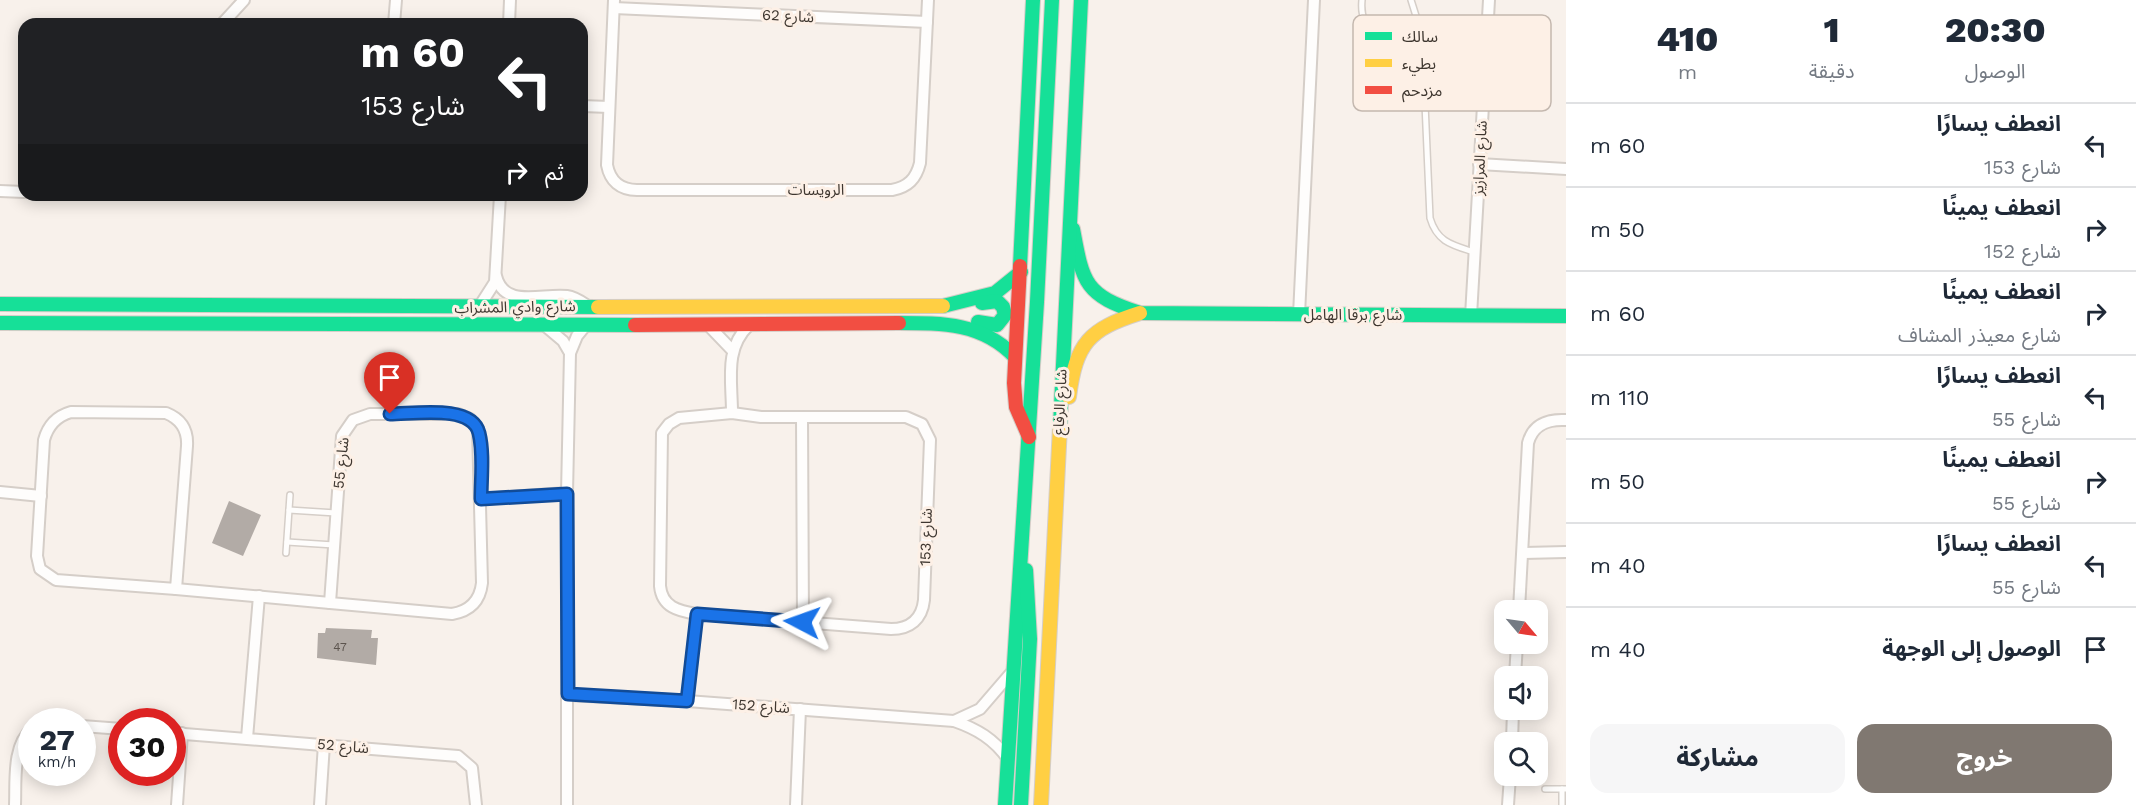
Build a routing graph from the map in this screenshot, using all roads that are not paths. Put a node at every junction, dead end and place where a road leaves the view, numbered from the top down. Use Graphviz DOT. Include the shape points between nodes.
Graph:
graph roads {
  1 [pos="244,0"];
  2 [pos="396,0"];
  3 [pos="510,0"];
  4 [pos="928,0"];
  5 [pos="1033,0"];
  6 [pos="1052,0"];
  7 [pos="1081,0"];
  8 [pos="1314,0"];
  9 [pos="1411,0"];
  10 [pos="1489,0"];
  11 [pos="614,4"];
  12 [pos="1417,15"];
  13 [pos="1488,15"];
  14 [pos="228,18"];
  15 [pos="394,18"];
  16 [pos="509,18"];
  17 [pos="927,22"];
  18 [pos="588,106"];
  19 [pos="609,107"];
  20 [pos="1426,111"];
  21 [pos="1482,111"];
  22 [pos="1479,164"];
  23 [pos="1566,170"];
  24 [pos="0,191"];
  25 [pos="18,192"];
  26 [pos="500,201"];
  27 [pos="1070,209"];
  28 [pos="1474,252"];
  29 [pos="1021,272"];
  30 [pos="496,275"];
  31 [pos="0,304"];
  32 [pos="588,306"];
  33 [pos="946,306"];
  34 [pos="479,307"];
  35 [pos="1140,313"];
  36 [pos="1299,315"];
  37 [pos="1471,316"];
  38 [pos="1566,316"];
  39 [pos="0,322"];
  40 [pos="945,323"];
  41 [pos="544,325"];
  42 [pos="586,325"];
  43 [pos="708,325"];
  44 [pos="749,325"];
  45 [pos="732,350"];
  46 [pos="570,353"];
  47 [pos="1015,357"];
  48 [pos="732,413"];
  49 [pos="802,417"];
  50 [pos="1566,420"];
  51 [pos="1029,437"];
  52 [pos="1058,447"];
  53 [pos="0,492"];
  54 [pos="567,494"];
  55 [pos="290,495"];
  56 [pos="41,496"];
  57 [pos="481,499"];
  58 [pos="289,510"];
  59 [pos="336,513"];
  60 [pos="287,542"];
  61 [pos="1020,543"];
  62 [pos="334,545"];
  63 [pos="1566,552"];
  64 [pos="286,553"];
  65 [pos="1523,553"];
  66 [pos="176,589"];
  67 [pos="258,596"];
  68 [pos="1520,600"];
  69 [pos="330,603"];
  70 [pos="697,614"];
  71 [pos="802,622"];
  72 [pos="1011,673"];
  73 [pos="568,694"];
  74 [pos="687,701"];
  75 [pos="800,709"];
  76 [pos="954,722"];
  77 [pos="186,734"];
  78 [pos="247,738"];
  79 [pos="324,744"];
  80 [pos="1008,759"];
  81 [pos="18,770"];
  82 [pos="177,786"];
  83 [pos="1509,786"];
  84 [pos="1545,789"];
  85 [pos="1564,789"];
  86 [pos="15,805"];
  87 [pos="177,805"];
  88 [pos="320,805"];
  89 [pos="476,805"];
  90 [pos="567,805"];
  91 [pos="796,805"];
  92 [pos="1005,805"];
  93 [pos="1021,805"];
  94 [pos="1041,805"];
  95 [pos="1508,805"];
  96 [pos="1562,805"];
  1 -- 14 [label="street"];
  2 -- 15 [label="street"];
  3 -- 16 [label="street"];
  4 -- 17 [label="street, الرويسات"];
  5 -- 29 [label="street, شارع الرفاع"];
  6 -- 51 [label="street, شارع الرفاع"];
  7 -- 27 [label="street, شارع الرفاع"];
  8 -- 36 [label="street"];
  9 -- 12 [label="lane"];
  10 -- 13 [label="street, شارع المرازيز"];
  11 -- 17 [label="street, شارع 62"];
  11 -- 19 [label="street, الرويسات"];
  17 -- 19 [label="street, الرويسات" via="920,163 911,182 899,189 624,189 610,177 607,165"];
  18 -- 19 [label="street"];
  20 -- 28 [label="lane" via="1430,218 1443,242"];
  21 -- 22 [label="street, شارع المرازيز"];
  22 -- 23 [label="street"];
  22 -- 28 [label="street, شارع المرازيز"];
  24 -- 25 [label="street"];
  26 -- 30 [label="street"];
  27 -- 35 [label="street, شارع برقا الهامل" via="1081,271 1089,288 1107,303"];
  27 -- 52 [label="street, شارع الرفاع"];
  28 -- 37 [label="street, شارع المرازيز"];
  29 -- 33 [label="street, شارع وادي المشراب" via="995,293"];
  29 -- 47 [label="street, شارع الرفاع"];
  30 -- 32 [label="street" via="502,289 511,295 567,296"];
  30 -- 34 [label="street" via="493,288"];
  31 -- 34 [label="street, شارع وادي المشراب"];
  32 -- 33 [label="street, شارع وادي المشراب"];
  32 -- 34 [label="street, شارع وادي المشراب"];
  33 -- 40 [label="street" via="973,306 992,300 1004,307 1005,315 1001,323 992,326 967,320"];
  35 -- 36 [label="street, شارع برقا الهامل"];
  35 -- 52 [label="street, شارع برقا الهامل" via="1100,327 1079,348 1072,365 1067,414"];
  36 -- 37 [label="street, شارع برقا الهامل"];
  37 -- 38 [label="street, شارع برقا الهامل"];
  39 -- 41 [label="street, شارع وادي المشراب"];
  40 -- 44 [label="street, شارع وادي المشراب"];
  40 -- 47 [label="street, شارع وادي المشراب" via="990,334"];
  41 -- 42 [label="street, شارع وادي المشراب"];
  41 -- 46 [label="street" via="563,341"];
  42 -- 43 [label="street, شارع وادي المشراب"];
  42 -- 46 [label="street"];
  43 -- 44 [label="street, شارع وادي المشراب"];
  43 -- 45 [label="street"];
  44 -- 45 [label="street" via="739,334"];
  45 -- 48 [label="street"];
  46 -- 54 [label="street"];
  47 -- 51 [label="street, شارع الرفاع" via="1016,407"];
  48 -- 49 [label="street, شارع 153"];
  48 -- 70 [label="street, شارع 153" via="679,418 669,424 661,439 661,591 672,608"];
  49 -- 71 [label="street"];
  49 -- 71 [label="street, شارع 153" via="906,417 922,424 930,440 921,614 912,624 898,629"];
  50 -- 65 [label="street" via="1546,422 1530,438"];
  51 -- 61 [label="street, شارع الرفاع"];
  52 -- 94 [label="street, شارع الرفاع"];
  53 -- 56 [label="street"];
  54 -- 57 [label="street"];
  54 -- 73 [label="street"];
  55 -- 58 [label="lane"];
  56 -- 66 [label="street, شارع 55" via="37,556 40,569 50,578"];
  56 -- 66 [label="street, شارع 55" via="46,434 60,416 71,412 160,413 177,419 188,439"];
  57 -- 59 [label="street, شارع 55" via="480,436 470,419 458,414 370,414 353,420 342,436"];
  57 -- 69 [label="street, شارع 55" via="481,590 471,607 452,614"];
  58 -- 59 [label="lane"];
  58 -- 60 [label="lane"];
  59 -- 62 [label="street, شارع 55"];
  60 -- 62 [label="lane"];
  60 -- 64 [label="lane"];
  61 -- 72 [label="street, شارع الرفاع"];
  61 -- 93 [label="street" via="1028,581 1030,620"];
  62 -- 69 [label="street, شارع 55"];
  63 -- 65 [label="street"];
  65 -- 68 [label="street"];
  66 -- 67 [label="street, شارع 55"];
  67 -- 69 [label="street, شارع 55"];
  67 -- 78 [label="street"];
  70 -- 71 [label="street, شارع 153"];
  70 -- 74 [label="street"];
  72 -- 76 [label="street" via="981,709"];
  72 -- 80 [label="street, شارع الرفاع"];
  73 -- 74 [label="street, شارع 152"];
  73 -- 90 [label="street"];
  74 -- 75 [label="street, شارع 152"];
  75 -- 76 [label="street, شارع 152"];
  75 -- 91 [label="street"];
  76 -- 80 [label="street, شارع 152" via="988,737"];
  77 -- 78 [label="street, شارع 52"];
  78 -- 79 [label="street, شارع 52"];
  79 -- 88 [label="street"];
  79 -- 89 [label="street, شارع 52" via="458,756 472,768"];
  80 -- 92 [label="street, شارع الرفاع"];
  81 -- 86 [label="street"];
  82 -- 87 [label="street"];
  83 -- 95 [label="street"];
  84 -- 85 [label="lane"];
  85 -- 96 [label="lane"];
}
